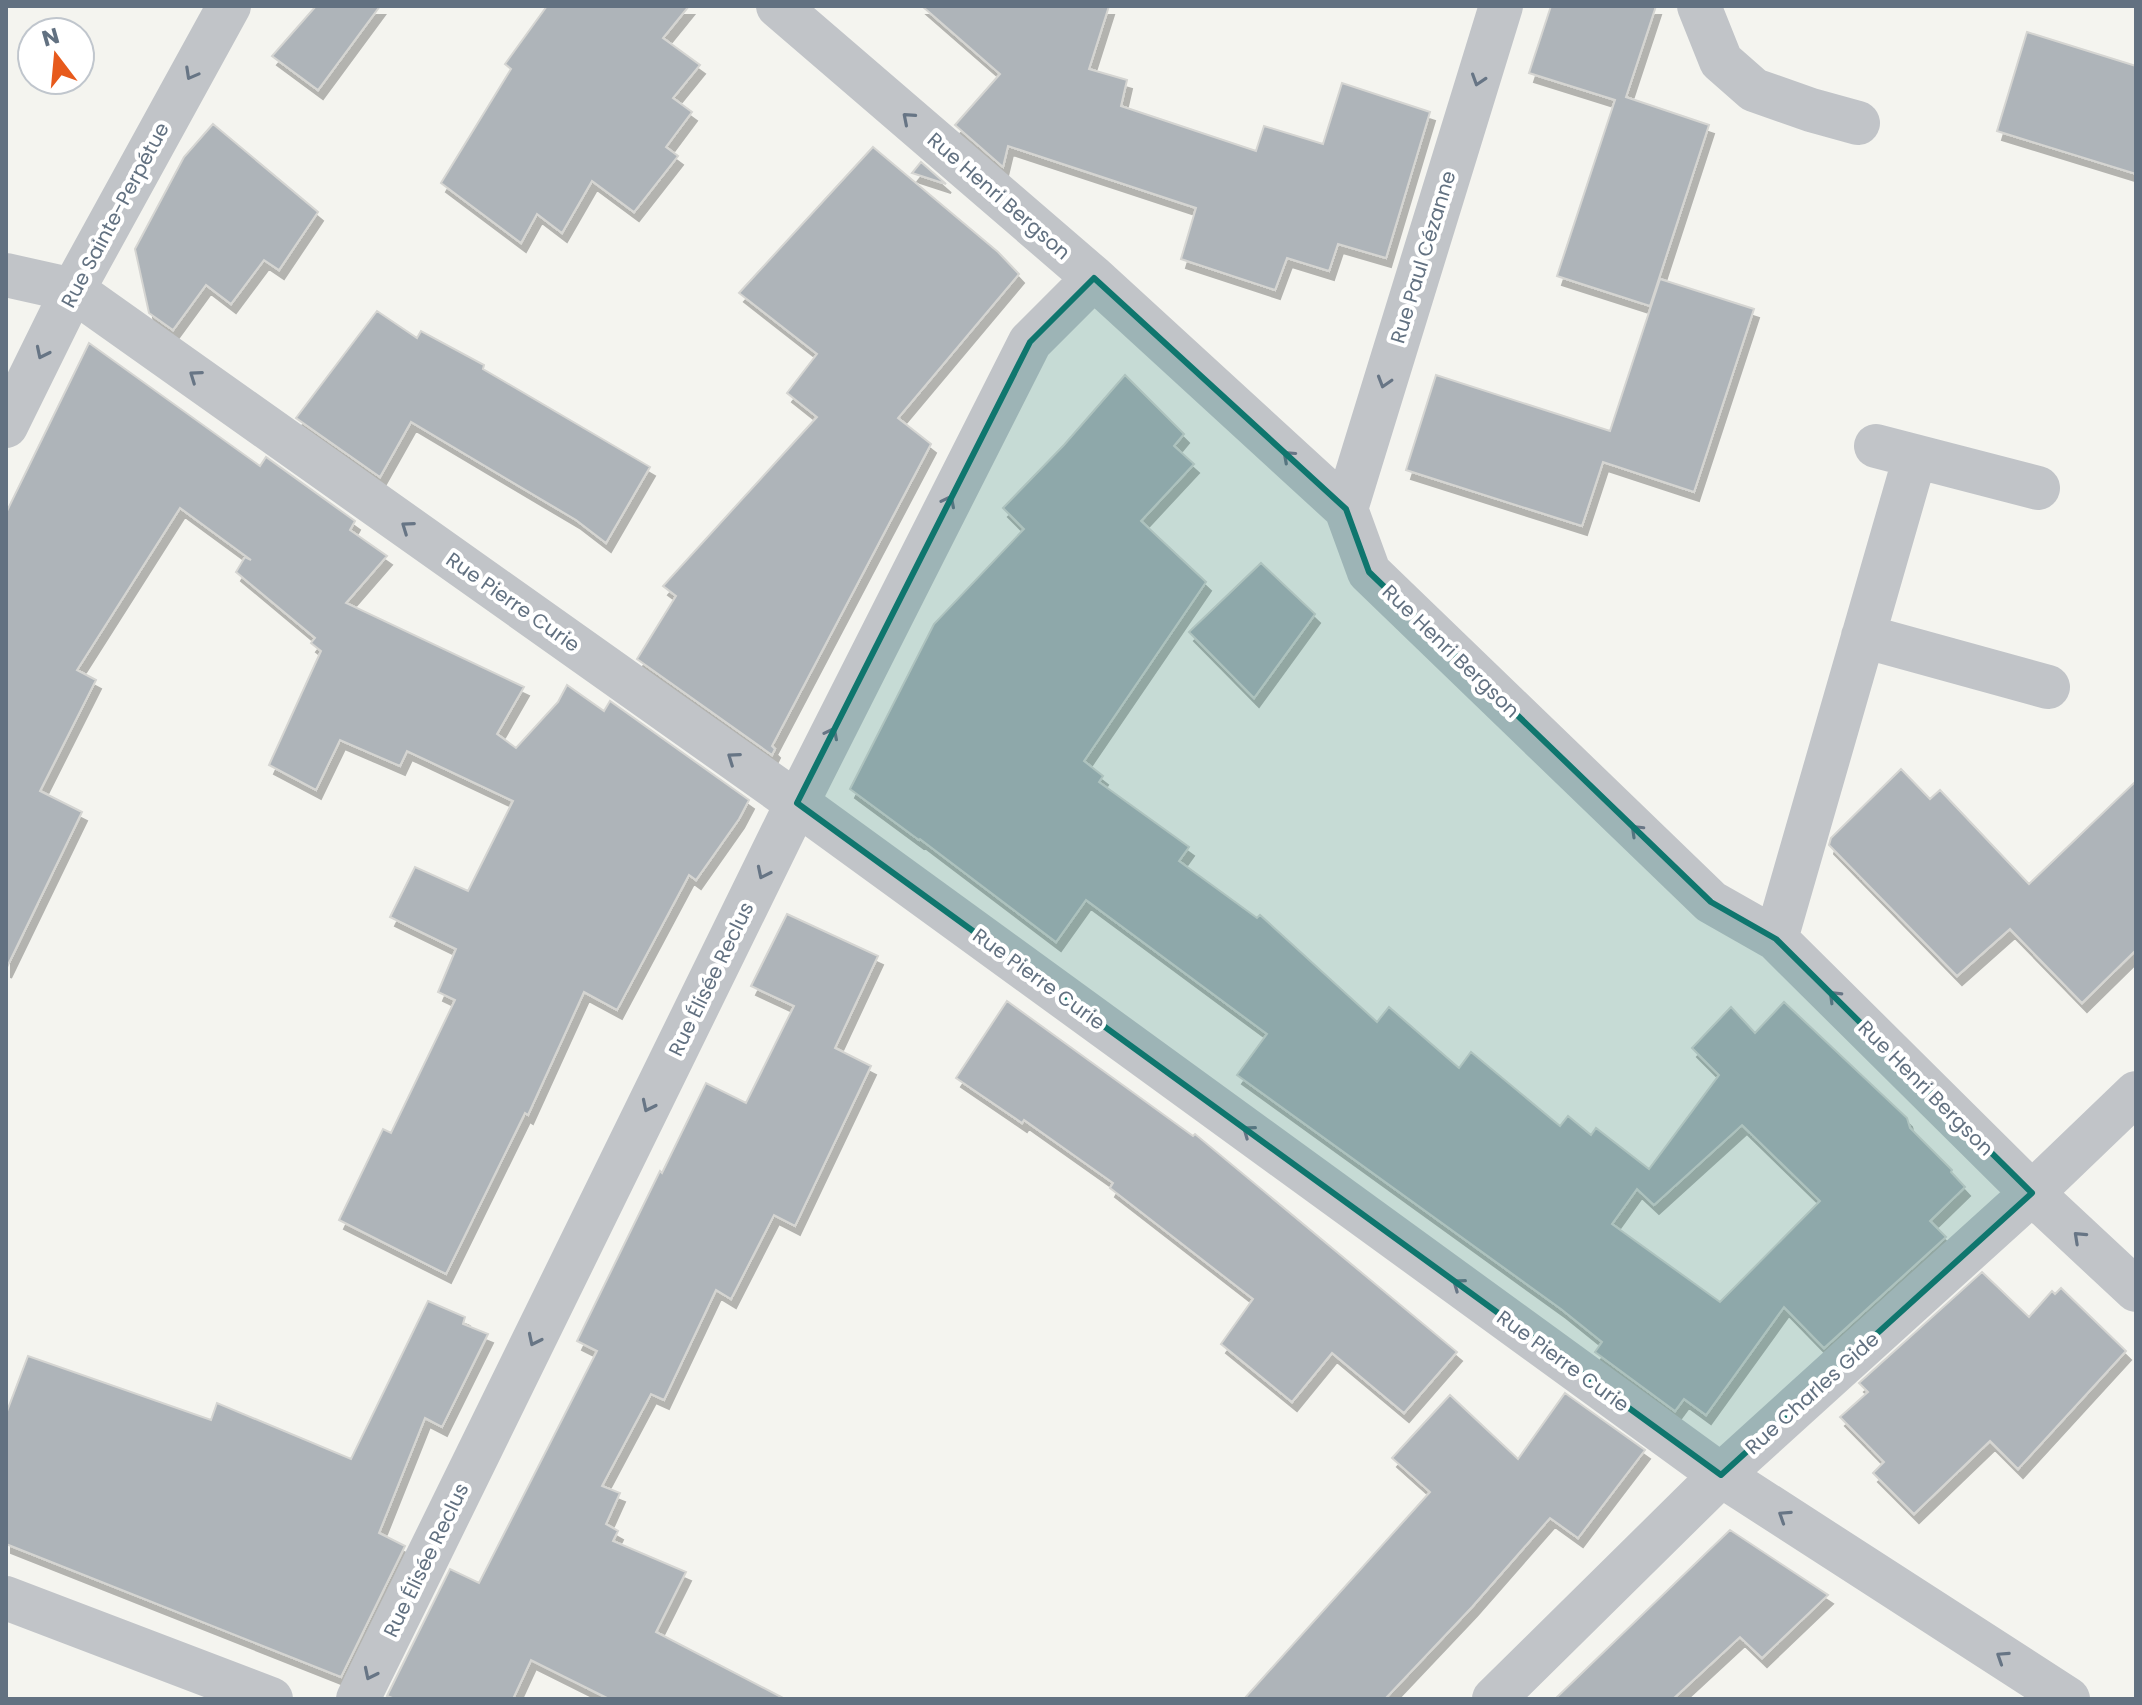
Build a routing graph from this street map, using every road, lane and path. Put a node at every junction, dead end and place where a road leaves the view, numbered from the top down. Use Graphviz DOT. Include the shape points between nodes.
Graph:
graph roads {
  1 [pos="229,6"];
  2 [pos="778,6"];
  3 [pos="1501,6"];
  4 [pos="1699,6"];
  5 [pos="1858,123"];
  6 [pos="6,275"];
  7 [pos="1094,278"];
  8 [pos="73,290"];
  9 [pos="6,426"];
  10 [pos="2038,488"];
  11 [pos="1346,509"];
  12 [pos="1863,636"];
  13 [pos="2048,687"];
  14 [pos="797,803"];
  15 [pos="1776,939"];
  16 [pos="2136,1093"];
  17 [pos="2032,1193"];
  18 [pos="2136,1290"];
  19 [pos="1721,1475"];
  20 [pos="6,1598"];
  21 [pos="271,1699"];
  22 [pos="358,1699"];
  23 [pos="1494,1699"];
  24 [pos="2068,1699"];
  1 -- 8 [label="street, Rue Sainte-Perpétue, one-way"];
  7 -- 2 [label="street, Rue Henri Bergson, one-way"];
  3 -- 11 [label="street, Rue Paul Cézanne, one-way"];
  4 -- 5 [label="street" via="1721,61 1754,90"];
  6 -- 8 [label="street, Rue Pierre Curie"];
  11 -- 7 [label="street, Rue Henri Bergson, one-way"];
  14 -- 7 [label="street, Rue Élisée Reclus, one-way" via="1030,342"];
  8 -- 9 [label="street, Rue Sainte-Perpétue, one-way"];
  14 -- 8 [label="street, Rue Pierre Curie, one-way"];
  10 -- 12 [label="street" via="1896,452"];
  15 -- 11 [label="street, Rue Henri Bergson, one-way" via="1711,902 1369,572"];
  12 -- 13 [label="street"];
  12 -- 15 [label="street"];
  19 -- 14 [label="street, Rue Pierre Curie, one-way"];
  14 -- 22 [label="street, Rue Élisée Reclus, one-way"];
  17 -- 15 [label="street, Rue Henri Bergson, one-way"];
  16 -- 17 [label="street, Rue Charles Gide"];
  18 -- 17 [label="street, Rue Henri Bergson, one-way"];
  17 -- 19 [label="street, Rue Charles Gide"];
  19 -- 23 [label="street, Rue Charles Gide"];
  24 -- 19 [label="street, Rue Pierre Curie, one-way"];
  20 -- 21 [label="street"];
}
